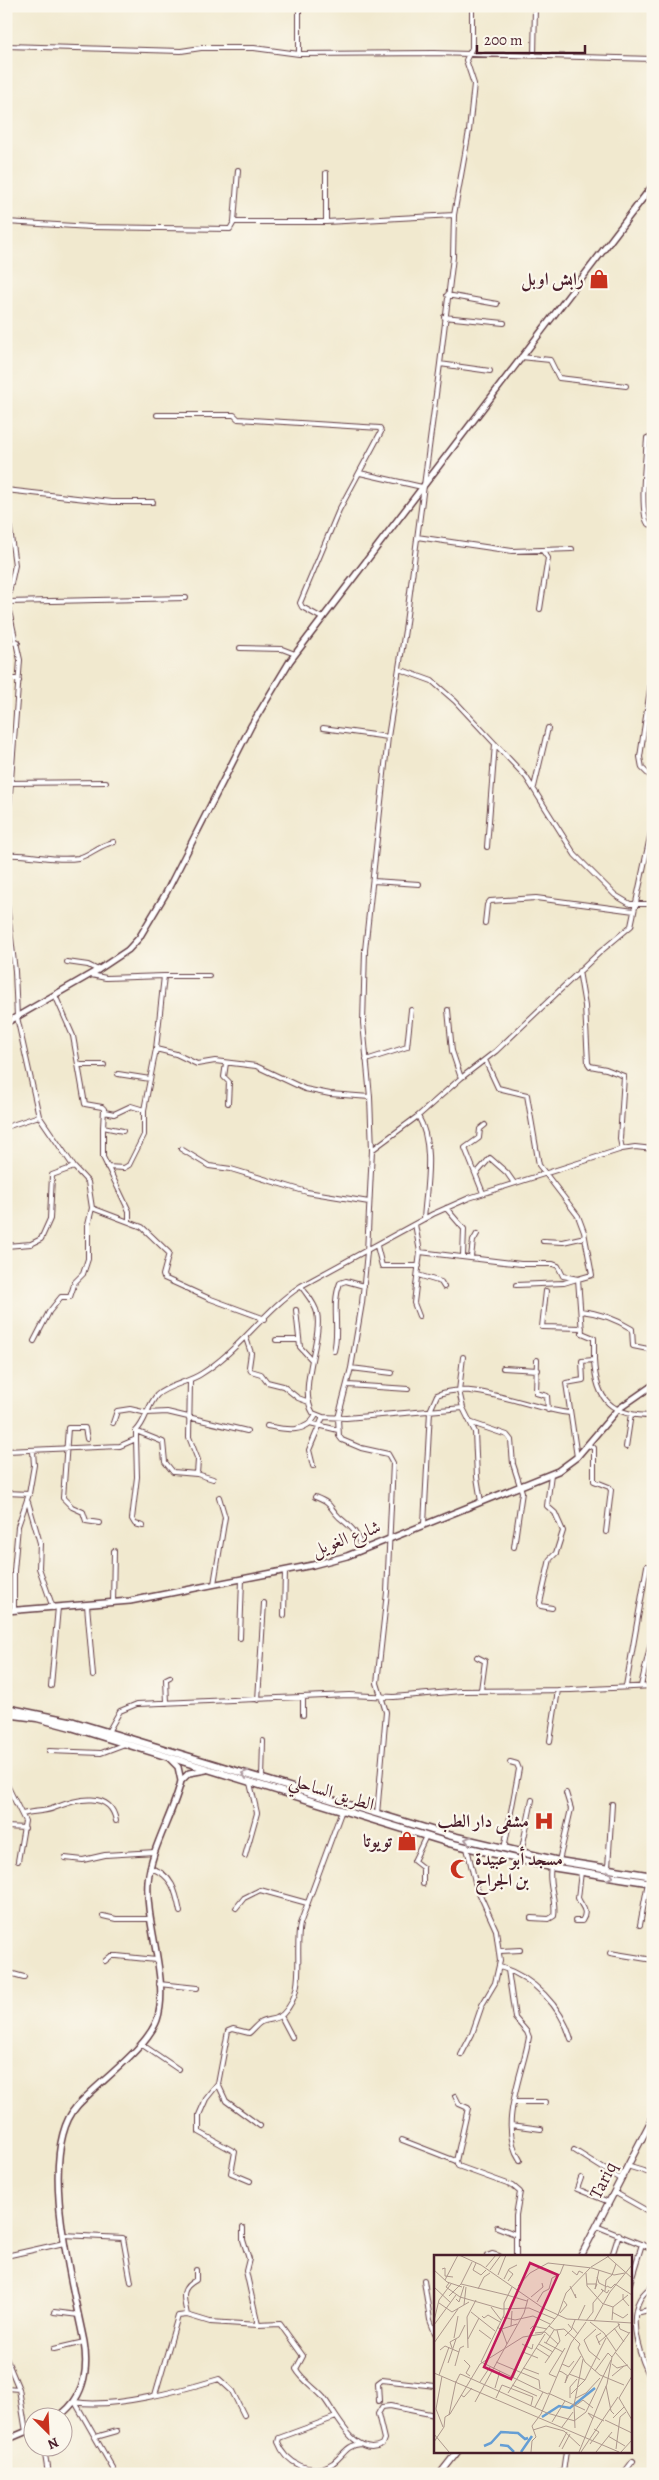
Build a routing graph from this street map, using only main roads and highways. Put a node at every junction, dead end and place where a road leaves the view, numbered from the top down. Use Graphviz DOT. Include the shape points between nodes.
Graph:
graph roads {
  1 [pos="6,1708"];
  2 [pos="6,1714"];
  3 [pos="653,1876"];
  4 [pos="650,1882"];
  5 [pos="652,2120"];
  6 [pos="581,2255"];
  7 [pos="457,2452"];
  8 [pos="440,2474"];
  3 -- 1 [label="highway, الطريق الساحلي, one-way" via="504,1849 41,1713"];
  2 -- 4 [label="highway, الطريق الساحلي, one-way" via="37,1718 467,1848 551,1867"];
  5 -- 6 [label="main road, Tariq"];
  7 -- 8 [label="main road"];
}
